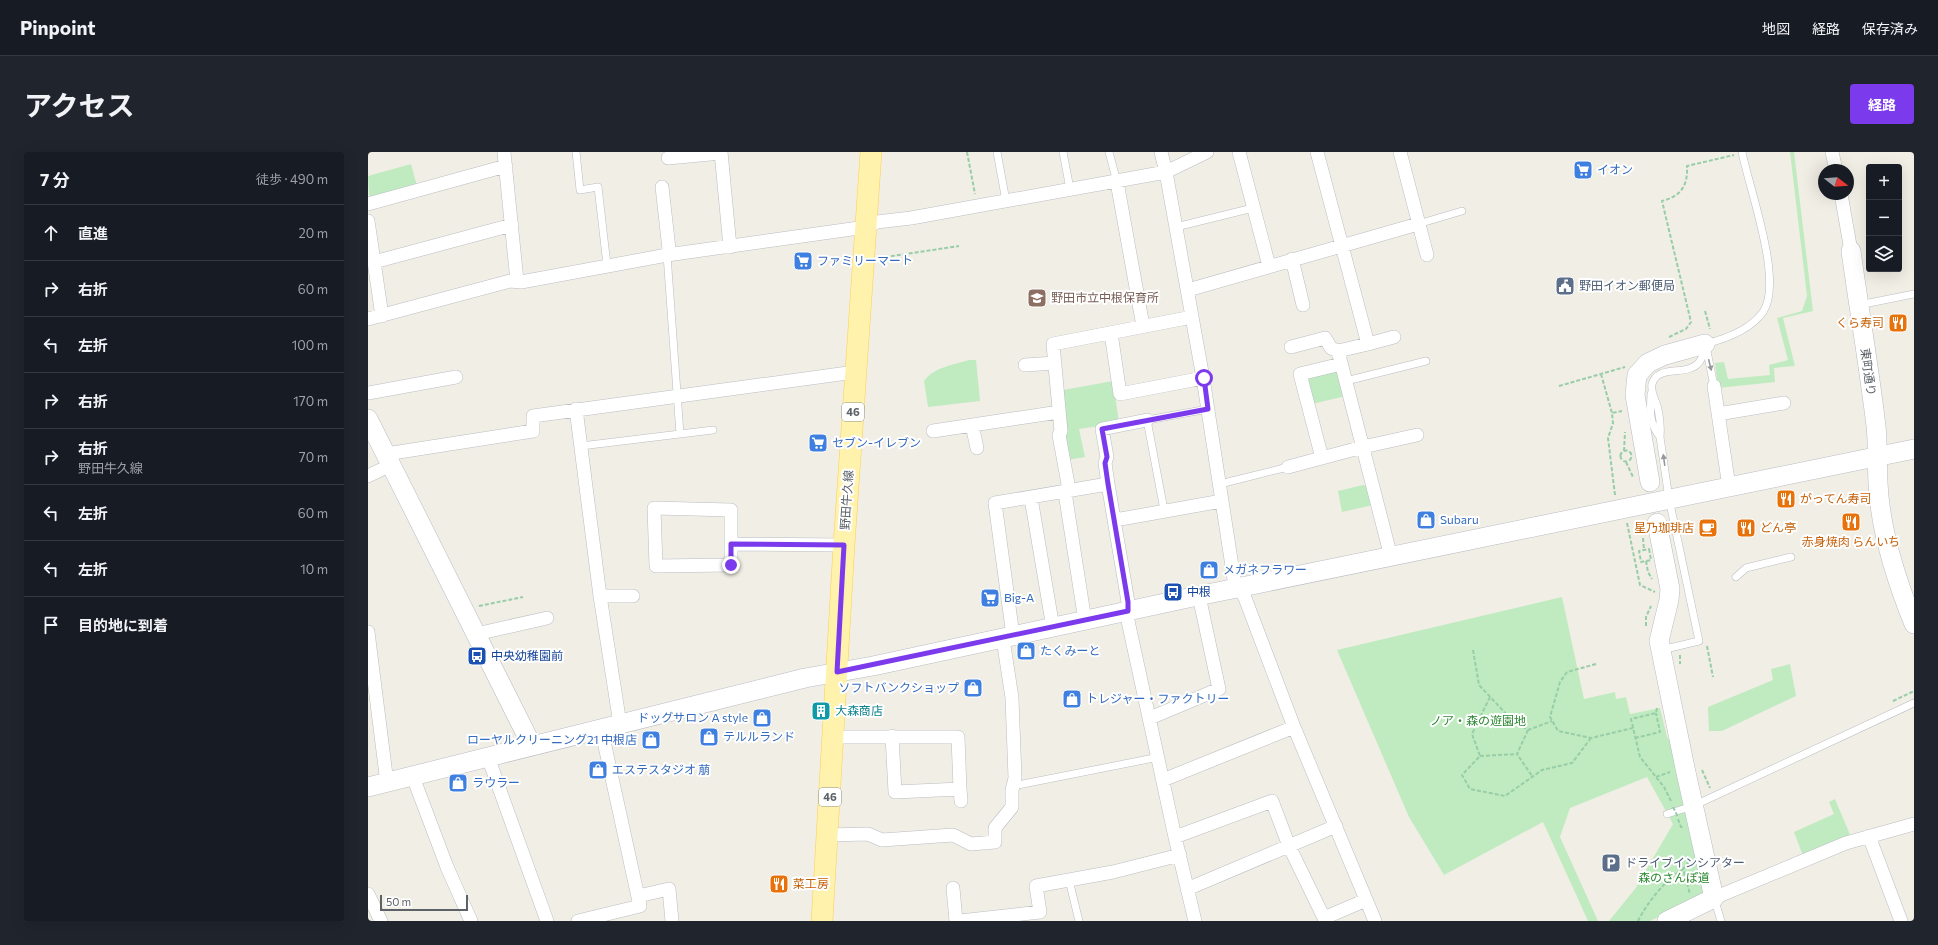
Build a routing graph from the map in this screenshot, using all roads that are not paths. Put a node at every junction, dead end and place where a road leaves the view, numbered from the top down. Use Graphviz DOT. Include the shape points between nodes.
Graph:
graph roads {
  1 [pos="504,152"];
  2 [pos="576,152"];
  3 [pos="871,152"];
  4 [pos="997,152"];
  5 [pos="1063,152"];
  6 [pos="1110,152"];
  7 [pos="1161,152"];
  8 [pos="1207,152"];
  9 [pos="1239,152"];
  10 [pos="1317,152"];
  11 [pos="1400,152"];
  12 [pos="1742,152"];
  13 [pos="1832,152"];
  14 [pos="721,153"];
  15 [pos="668,158"];
  16 [pos="1835,164"];
  17 [pos="506,166"];
  18 [pos="1166,172"];
  19 [pos="1117,182"];
  20 [pos="662,187"];
  21 [pos="1070,189"];
  22 [pos="1842,200"];
  23 [pos="1006,201"];
  24 [pos="368,204"];
  25 [pos="1254,208"];
  26 [pos="1462,211"];
  27 [pos="368,221"];
  28 [pos="1418,224"];
  29 [pos="512,225"];
  30 [pos="866,227"];
  31 [pos="1176,227"];
  32 [pos="730,247"];
  33 [pos="1342,247"];
  34 [pos="1851,251"];
  35 [pos="667,255"];
  36 [pos="1427,255"];
  37 [pos="1292,259"];
  38 [pos="374,262"];
  39 [pos="607,265"];
  40 [pos="1269,266"];
  41 [pos="517,281"];
  42 [pos="1188,290"];
  43 [pos="1914,294"];
  44 [pos="1303,305"];
  45 [pos="1859,305"];
  46 [pos="382,316"];
  47 [pos="1192,317"];
  48 [pos="368,320"];
  49 [pos="1143,326"];
  50 [pos="1110,332"];
  51 [pos="1394,337"];
  52 [pos="1708,337"];
  53 [pos="1368,344"];
  54 [pos="1291,347"];
  55 [pos="1340,357"];
  56 [pos="1426,361"];
  57 [pos="1055,363"];
  58 [pos="1025,365"];
  59 [pos="855,372"];
  60 [pos="456,378"];
  61 [pos="1204,378"];
  62 [pos="1346,381"];
  63 [pos="1714,386"];
  64 [pos="368,393"];
  65 [pos="677,396"];
  66 [pos="1784,403"];
  67 [pos="576,409"];
  68 [pos="1208,409"];
  69 [pos="1059,412"];
  70 [pos="1718,414"];
  71 [pos="368,419"];
  72 [pos="1147,420"];
  73 [pos="972,425"];
  74 [pos="713,430"];
  75 [pos="933,431"];
  76 [pos="680,434"];
  77 [pos="1417,435"];
  78 [pos="581,446"];
  79 [pos="1363,447"];
  80 [pos="977,448"];
  81 [pos="1914,448"];
  82 [pos="1879,455"];
  83 [pos="1322,458"];
  84 [pos="388,459"];
  85 [pos="1288,467"];
  86 [pos="368,476"];
  87 [pos="1643,482"];
  88 [pos="1108,484"];
  89 [pos="1220,484"];
  90 [pos="1729,487"];
  91 [pos="1067,490"];
  92 [pos="1030,498"];
  93 [pos="1669,499"];
  94 [pos="1222,501"];
  95 [pos="1164,510"];
  96 [pos="1115,520"];
  97 [pos="1657,523"];
  98 [pos="731,544"];
  99 [pos="844,545"];
  100 [pos="1391,557"];
  101 [pos="1791,557"];
  102 [pos="1736,577"];
  103 [pos="1238,588"];
  104 [pos="600,596"];
  105 [pos="633,596"];
  106 [pos="1199,596"];
  107 [pos="1128,611"];
  108 [pos="547,618"];
  109 [pos="1085,621"];
  110 [pos="1914,624"];
  111 [pos="1053,628"];
  112 [pos="368,632"];
  113 [pos="476,634"];
  114 [pos="1008,637"];
  115 [pos="1660,651"];
  116 [pos="837,672"];
  117 [pos="1914,703"];
  118 [pos="1150,718"];
  119 [pos="620,724"];
  120 [pos="1294,727"];
  121 [pos="601,728"];
  122 [pos="892,736"];
  123 [pos="834,737"];
  124 [pos="532,746"];
  125 [pos="488,757"];
  126 [pos="1159,757"];
  127 [pos="413,777"];
  128 [pos="1163,780"];
  129 [pos="387,783"];
  130 [pos="1013,786"];
  131 [pos="368,788"];
  132 [pos="1693,806"];
  133 [pos="1667,814"];
  134 [pos="1914,824"];
  135 [pos="1336,826"];
  136 [pos="827,835"];
  137 [pos="1869,836"];
  138 [pos="1175,837"];
  139 [pos="1289,846"];
  140 [pos="1180,855"];
  141 [pos="1069,880"];
  142 [pos="953,888"];
  143 [pos="1187,889"];
  144 [pos="368,895"];
  145 [pos="638,896"];
  146 [pos="1714,898"];
  147 [pos="1366,900"];
  148 [pos="381,921"];
  149 [pos="471,921"];
  150 [pos="547,921"];
  151 [pos="578,921"];
  152 [pos="672,921"];
  153 [pos="822,921"];
  154 [pos="956,921"];
  155 [pos="960,921"];
  156 [pos="1079,921"];
  157 [pos="1195,921"];
  158 [pos="1375,921"];
  159 [pos="1667,921"];
  160 [pos="1720,921"];
  161 [pos="1901,921"];
  1 -- 17 [label="street"];
  2 -- 39 [label="lane" via="580,190 598,187"];
  3 -- 30 [label="main road, 野田牛久線 / 46"];
  4 -- 23 [label="lane"];
  5 -- 21 [label="lane"];
  6 -- 19 [label="lane"];
  7 -- 18 [label="street"];
  8 -- 18 [label="street"];
  9 -- 25 [label="street"];
  10 -- 33 [label="street"];
  11 -- 28 [label="street"];
  12 -- 52 [label="lane" via="1766,249 1771,278 1770,291 1768,301 1757,319 1737,332"];
  13 -- 16 [label="street"];
  14 -- 15 [label="street"];
  14 -- 32 [label="street"];
  17 -- 24 [label="street"];
  17 -- 29 [label="street"];
  18 -- 19 [label="street"];
  18 -- 31 [label="street"];
  19 -- 21 [label="street"];
  19 -- 49 [label="street"];
  20 -- 35 [label="street" via="669,249"];
  21 -- 23 [label="street"];
  22 -- 34 [label="street, 東町通り"];
  23 -- 30 [label="street" via="877,222"];
  25 -- 31 [label="lane"];
  25 -- 40 [label="street"];
  26 -- 28 [label="lane"];
  27 -- 38 [label="street"];
  28 -- 33 [label="street"];
  28 -- 36 [label="street"];
  29 -- 38 [label="street"];
  29 -- 41 [label="street"];
  30 -- 32 [label="street"];
  30 -- 59 [label="main road, 野田牛久線 / 46"];
  31 -- 42 [label="street"];
  32 -- 35 [label="street"];
  33 -- 37 [label="street"];
  33 -- 53 [label="street"];
  34 -- 45 [label="street, 東町通り"];
  35 -- 39 [label="street"];
  35 -- 65 [label="lane"];
  37 -- 40 [label="street"];
  37 -- 44 [label="street"];
  38 -- 46 [label="street"];
  39 -- 41 [label="street"];
  40 -- 42 [label="street"];
  41 -- 46 [label="street"];
  42 -- 47 [label="street"];
  43 -- 45 [label="lane"];
  45 -- 82 [label="street, 東町通り"];
  46 -- 48 [label="street"];
  47 -- 49 [label="street"];
  47 -- 61 [label="street"];
  49 -- 50 [label="street"];
  50 -- 57 [label="street" via="1053,344"];
  50 -- 61 [label="street" via="1120,394"];
  51 -- 53 [label="street"];
  52 -- 63 [label="lane, one-way"];
  52 -- 87 [label="street" via="1648,363 1637,375 1635,395"];
  93 -- 52 [label="lane, one-way" via="1660,437 1661,428 1652,387 1654,378 1694,366 1700,361"];
  53 -- 55 [label="street"];
  54 -- 55 [label="street" via="1325,338"];
  55 -- 62 [label="street"];
  55 -- 83 [label="street" via="1300,374"];
  56 -- 62 [label="lane"];
  57 -- 58 [label="street"];
  57 -- 69 [label="street"];
  59 -- 65 [label="street"];
  59 -- 99 [label="main road, 野田牛久線 / 46"];
  60 -- 64 [label="street"];
  61 -- 68 [label="street"];
  62 -- 79 [label="street"];
  63 -- 70 [label="street"];
  65 -- 67 [label="street"];
  65 -- 76 [label="lane"];
  66 -- 70 [label="street"];
  67 -- 78 [label="street"];
  67 -- 84 [label="street" via="533,416 534,431"];
  68 -- 72 [label="lane"];
  68 -- 89 [label="street"];
  69 -- 73 [label="street"];
  69 -- 91 [label="street" via="1059,435"];
  70 -- 90 [label="street"];
  71 -- 84 [label="street"];
  72 -- 88 [label="street" via="1102,429"];
  72 -- 95 [label="lane"];
  73 -- 75 [label="street"];
  73 -- 80 [label="street"];
  74 -- 76 [label="lane"];
  76 -- 78 [label="lane"];
  77 -- 79 [label="street"];
  78 -- 104 [label="street"];
  79 -- 83 [label="street"];
  79 -- 100 [label="street"];
  81 -- 82 [label="street"];
  82 -- 90 [label="street"];
  82 -- 110 [label="street, 東町通り" via="1878,484 1887,540 1902,594"];
  83 -- 85 [label="street"];
  84 -- 86 [label="street"];
  84 -- 113 [label="street"];
  85 -- 89 [label="lane"];
  88 -- 91 [label="street"];
  88 -- 96 [label="street"];
  89 -- 94 [label="street"];
  90 -- 93 [label="street"];
  91 -- 92 [label="street"];
  91 -- 109 [label="street" via="1066,499"];
  92 -- 111 [label="street"];
  92 -- 114 [label="street" via="995,503"];
  93 -- 100 [label="street"];
  93 -- 115 [label="lane" via="1699,642"];
  94 -- 95 [label="street"];
  94 -- 103 [label="street" via="1234,579"];
  95 -- 96 [label="street"];
  96 -- 107 [label="street"];
  97 -- 115 [label="street" via="1670,589 1660,631"];
  98 -- 98 [label="street" via="731,565 656,566 654,508 731,510"];
  98 -- 99 [label="street"];
  99 -- 116 [label="main road, 野田牛久線 / 46"];
  100 -- 103 [label="street"];
  101 -- 102 [label="lane" via="1746,568"];
  103 -- 106 [label="street"];
  103 -- 120 [label="street" via="1245,598"];
  104 -- 105 [label="street"];
  104 -- 119 [label="street"];
  106 -- 107 [label="street"];
  106 -- 118 [label="street" via="1219,689"];
  107 -- 109 [label="street"];
  107 -- 118 [label="street" via="1128,621"];
  108 -- 113 [label="street"];
  109 -- 111 [label="street"];
  111 -- 114 [label="street"];
  112 -- 129 [label="street"];
  113 -- 124 [label="street"];
  114 -- 116 [label="street"];
  114 -- 130 [label="street" via="1015,778"];
  115 -- 132 [label="street"];
  116 -- 119 [label="street"];
  116 -- 123 [label="main road, 野田牛久線 / 46"];
  117 -- 132 [label="lane"];
  118 -- 126 [label="street"];
  119 -- 121 [label="street"];
  120 -- 128 [label="street"];
  120 -- 135 [label="street"];
  121 -- 124 [label="street"];
  121 -- 145 [label="street"];
  122 -- 122 [label="street" via="958,737 960,795 895,792"];
  122 -- 123 [label="street"];
  123 -- 136 [label="main road, 野田牛久線 / 46"];
  124 -- 125 [label="street"];
  125 -- 127 [label="street"];
  125 -- 150 [label="street"];
  126 -- 128 [label="street"];
  126 -- 130 [label="lane"];
  127 -- 129 [label="street"];
  127 -- 149 [label="street" via="447,867"];
  128 -- 138 [label="street"];
  129 -- 131 [label="street"];
  130 -- 136 [label="street" via="1012,807 995,828 995,842 971,844 953,835 882,840 868,834"];
  132 -- 133 [label="lane"];
  132 -- 146 [label="street"];
  134 -- 137 [label="street"];
  135 -- 139 [label="street"];
  135 -- 147 [label="street"];
  136 -- 153 [label="main road, 野田牛久線 / 46"];
  137 -- 146 [label="street" via="1846,843"];
  137 -- 161 [label="street"];
  138 -- 139 [label="street" via="1272,801"];
  138 -- 140 [label="street"];
  139 -- 143 [label="street"];
  139 -- 147 [label="street" via="1324,918"];
  140 -- 141 [label="street"];
  140 -- 143 [label="street"];
  141 -- 155 [label="street" via="1036,886 1040,912"];
  141 -- 156 [label="lane"];
  142 -- 154 [label="street"];
  143 -- 157 [label="street"];
  144 -- 148 [label="street"];
  145 -- 151 [label="street" via="640,906"];
  145 -- 152 [label="street" via="669,889"];
  146 -- 159 [label="street"];
  146 -- 160 [label="lane"];
  147 -- 158 [label="street"];
}
